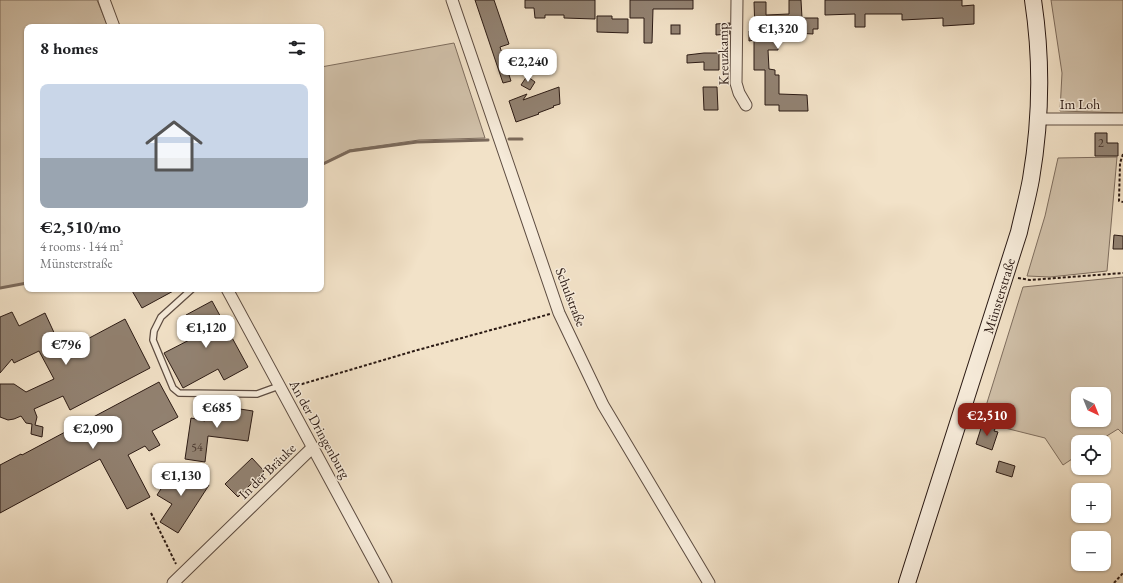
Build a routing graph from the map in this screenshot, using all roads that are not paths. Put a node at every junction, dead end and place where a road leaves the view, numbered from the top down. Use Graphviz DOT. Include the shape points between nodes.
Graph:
graph roads {
  1 [pos="104,0"];
  2 [pos="452,0"];
  3 [pos="738,0"];
  4 [pos="1032,0"];
  5 [pos="113,24"];
  6 [pos="746,105"];
  7 [pos="1038,119"];
  8 [pos="1123,119"];
  9 [pos="189,292"];
  10 [pos="229,292"];
  11 [pos="280,388"];
  12 [pos="312,447"];
  13 [pos="172,583"];
  14 [pos="386,583"];
  15 [pos="709,583"];
  16 [pos="907,583"];
  1 -- 5 [label="street"];
  2 -- 15 [label="street, Schulstraße" via="559,313 603,405"];
  3 -- 6 [label="street, Kreuzkamp" via="736,83"];
  4 -- 7 [label="main road, Münsterstraße" via="1039,67"];
  7 -- 8 [label="street, Im Loh"];
  7 -- 16 [label="main road, Münsterstraße" via="1031,178 1019,232"];
  9 -- 11 [label="lane" via="161,317 154,331 153,340 173,388 179,393 257,394"];
  10 -- 11 [label="street, An der Dringenburg"];
  11 -- 12 [label="street, An der Dringenburg"];
  12 -- 13 [label="street, In der Bräuke"];
  12 -- 14 [label="street, An der Dringenburg"];
}
